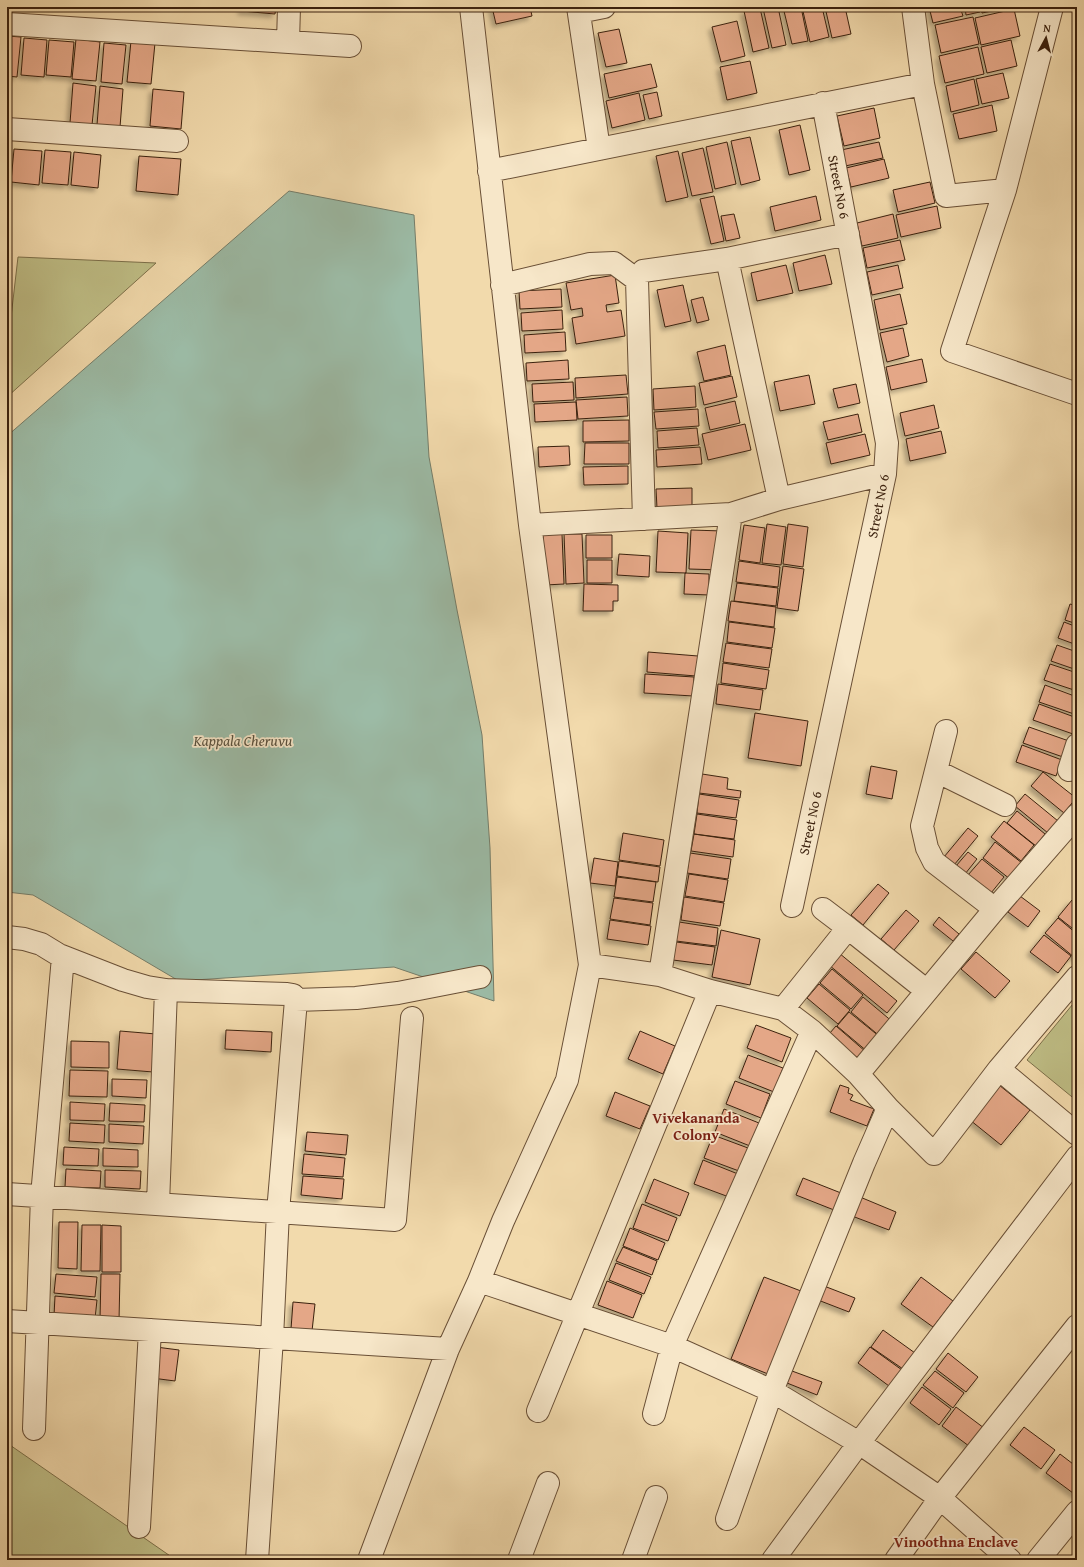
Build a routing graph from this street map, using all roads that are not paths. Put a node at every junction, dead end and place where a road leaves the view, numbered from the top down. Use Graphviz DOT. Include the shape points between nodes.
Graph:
graph roads {
  1 [pos="289,7"];
  2 [pos="471,7"];
  3 [pos="604,7"];
  4 [pos="913,7"];
  5 [pos="1052,7"];
  6 [pos="579,9"];
  7 [pos="17,18"];
  8 [pos="288,42"];
  9 [pos="350,46"];
  10 [pos="924,84"];
  11 [pos="823,103"];
  12 [pos="7,129"];
  13 [pos="177,141"];
  14 [pos="599,149"];
  15 [pos="488,171"];
  16 [pos="1005,190"];
  17 [pos="848,234"];
  18 [pos="727,260"];
  19 [pos="643,271"];
  20 [pos="502,285"];
  21 [pos="1077,394"];
  22 [pos="885,474"];
  23 [pos="779,499"];
  24 [pos="731,514"];
  25 [pos="644,519"];
  26 [pos="530,525"];
  27 [pos="946,731"];
  28 [pos="1077,745"];
  29 [pos="1069,770"];
  30 [pos="936,771"];
  31 [pos="1005,805"];
  32 [pos="1077,816"];
  33 [pos="792,906"];
  34 [pos="823,909"];
  35 [pos="995,909"];
  36 [pos="848,928"];
  37 [pos="7,937"];
  38 [pos="63,957"];
  39 [pos="590,965"];
  40 [pos="660,975"];
  41 [pos="480,977"];
  42 [pos="1077,977"];
  43 [pos="166,990"];
  44 [pos="710,991"];
  45 [pos="927,991"];
  46 [pos="296,1000"];
  47 [pos="783,1009"];
  48 [pos="412,1018"];
  49 [pos="812,1031"];
  50 [pos="999,1069"];
  51 [pos="858,1074"];
  52 [pos="888,1108"];
  53 [pos="1077,1134"];
  54 [pos="1077,1157"];
  55 [pos="7,1194"];
  56 [pos="42,1196"];
  57 [pos="158,1204"];
  58 [pos="278,1212"];
  59 [pos="479,1281"];
  60 [pos="578,1315"];
  61 [pos="7,1321"];
  62 [pos="37,1323"];
  63 [pos="1077,1326"];
  64 [pos="150,1330"];
  65 [pos="272,1338"];
  66 [pos="672,1346"];
  67 [pos="448,1349"];
  68 [pos="772,1391"];
  69 [pos="538,1411"];
  70 [pos="654,1414"];
  71 [pos="34,1429"];
  72 [pos="859,1442"];
  73 [pos="548,1484"];
  74 [pos="656,1497"];
  75 [pos="940,1498"];
  76 [pos="1077,1512"];
  77 [pos="727,1519"];
  78 [pos="139,1527"];
  79 [pos="257,1560"];
  80 [pos="368,1560"];
  81 [pos="519,1560"];
  82 [pos="634,1560"];
  83 [pos="773,1560"];
  84 [pos="896,1560"];
  85 [pos="1010,1560"];
  86 [pos="1038,1560"];
  1 -- 8 [label="street"];
  2 -- 15 [label="street"];
  3 -- 6 [label="street"];
  4 -- 10 [label="street"];
  5 -- 16 [label="street"];
  6 -- 14 [label="street"];
  7 -- 8 [label="street"];
  8 -- 9 [label="street"];
  10 -- 11 [label="street"];
  10 -- 16 [label="street" via="946,196"];
  11 -- 14 [label="street"];
  11 -- 17 [label="street, Street No 6"];
  12 -- 13 [label="street"];
  14 -- 15 [label="street"];
  15 -- 20 [label="street"];
  16 -- 21 [label="street" via="952,351"];
  17 -- 18 [label="street"];
  17 -- 22 [label="street, Street No 6" via="887,443"];
  18 -- 19 [label="street"];
  18 -- 23 [label="street"];
  20 -- 25 [label="street" via="590,264 614,263 637,280"];
  20 -- 26 [label="street"];
  22 -- 23 [label="street"];
  22 -- 33 [label="street, Street No 6"];
  23 -- 24 [label="street"];
  24 -- 25 [label="street"];
  24 -- 40 [label="street"];
  25 -- 26 [label="street"];
  26 -- 39 [label="street"];
  27 -- 30 [label="street"];
  28 -- 29 [label="street"];
  30 -- 31 [label="street"];
  30 -- 35 [label="street" via="922,826 927,848 934,862"];
  32 -- 35 [label="street"];
  34 -- 36 [label="street"];
  35 -- 45 [label="street"];
  36 -- 45 [label="street"];
  36 -- 47 [label="street"];
  37 -- 38 [label="street" via="40,944"];
  38 -- 43 [label="street" via="123,980"];
  38 -- 56 [label="street"];
  39 -- 40 [label="street"];
  39 -- 59 [label="street" via="567,1080 503,1221"];
  40 -- 44 [label="street"];
  41 -- 46 [label="street" via="398,993 356,998"];
  42 -- 50 [label="street"];
  43 -- 46 [label="street" via="287,994 293,995"];
  43 -- 57 [label="street"];
  44 -- 47 [label="street"];
  44 -- 60 [label="street"];
  45 -- 51 [label="street"];
  46 -- 58 [label="street"];
  47 -- 49 [label="street"];
  48 -- 58 [label="street" via="395,1220"];
  49 -- 51 [label="street"];
  49 -- 66 [label="street"];
  50 -- 52 [label="street" via="934,1154"];
  50 -- 53 [label="street"];
  51 -- 52 [label="street"];
  52 -- 68 [label="street"];
  54 -- 72 [label="street"];
  55 -- 56 [label="street"];
  56 -- 57 [label="street"];
  56 -- 62 [label="street"];
  57 -- 58 [label="street"];
  58 -- 65 [label="street"];
  59 -- 60 [label="street"];
  59 -- 67 [label="street"];
  60 -- 66 [label="street"];
  60 -- 69 [label="street"];
  61 -- 62 [label="street"];
  62 -- 64 [label="street"];
  62 -- 71 [label="street"];
  63 -- 75 [label="street"];
  64 -- 65 [label="street"];
  64 -- 78 [label="street"];
  65 -- 67 [label="street"];
  65 -- 79 [label="street"];
  66 -- 68 [label="street"];
  66 -- 70 [label="street"];
  67 -- 80 [label="street"];
  68 -- 72 [label="street"];
  68 -- 77 [label="street"];
  72 -- 75 [label="street"];
  72 -- 83 [label="street"];
  73 -- 81 [label="street"];
  74 -- 82 [label="street"];
  75 -- 84 [label="street"];
  75 -- 85 [label="street"];
  76 -- 86 [label="street"];
}
